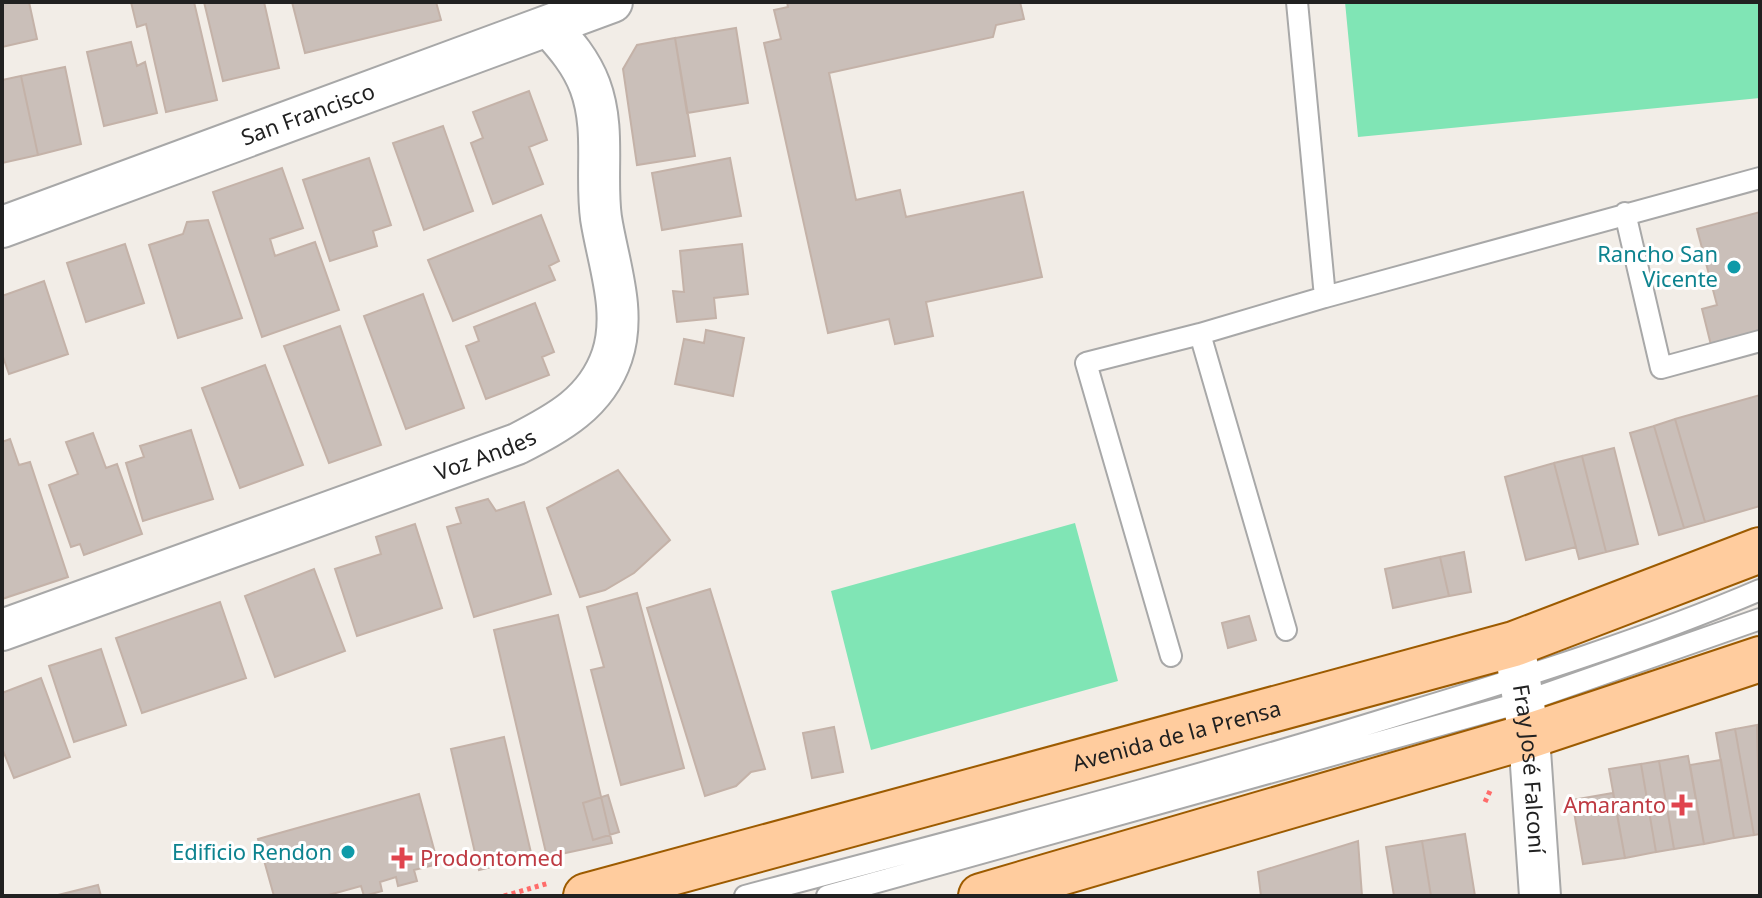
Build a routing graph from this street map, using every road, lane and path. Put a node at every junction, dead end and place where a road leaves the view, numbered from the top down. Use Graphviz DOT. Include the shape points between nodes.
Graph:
graph roads {
  1 [pos="612,2"];
  2 [pos="1297,2"];
  3 [pos="549,26"];
  4 [pos="1760,178"];
  5 [pos="1625,213"];
  6 [pos="2,227"];
  7 [pos="1325,297"];
  8 [pos="1200,334"];
  9 [pos="1760,341"];
  10 [pos="1760,550"];
  11 [pos="1760,590"];
  12 [pos="1760,619"];
  13 [pos="2,630"];
  14 [pos="1286,630"];
  15 [pos="1171,656"];
  16 [pos="1760,659"];
  17 [pos="1522,690"];
  18 [pos="1490,791"];
  19 [pos="1485,802"];
  20 [pos="586,896"];
  21 [pos="745,896"];
  22 [pos="827,896"];
  23 [pos="981,896"];
  24 [pos="1540,896"];
  1 -- 3 [label="street, San Francisco"];
  2 -- 7 [label="lane"];
  3 -- 6 [label="street, San Francisco"];
  3 -- 13 [label="street, Voz Andes" via="576,57 590,88 599,131 601,216 617,293 612,355 593,394 563,421 517,444"];
  4 -- 5 [label="lane"];
  5 -- 7 [label="lane"];
  5 -- 9 [label="lane" via="1661,368"];
  7 -- 8 [label="lane"];
  8 -- 14 [label="lane"];
  8 -- 15 [label="lane" via="1086,363"];
  10 -- 17 [label="main road, Avenida de la Prensa"];
  11 -- 17 [label="lane"];
  12 -- 17 [label="lane"];
  16 -- 17 [label="main road, Avenida de la Prensa"];
  17 -- 20 [label="main road, Avenida de la Prensa"];
  17 -- 21 [label="lane"];
  17 -- 22 [label="lane"];
  17 -- 23 [label="main road, Avenida de la Prensa"];
  17 -- 24 [label="street, Fray José Falconí"];
  18 -- 19 [label="path"];
}
